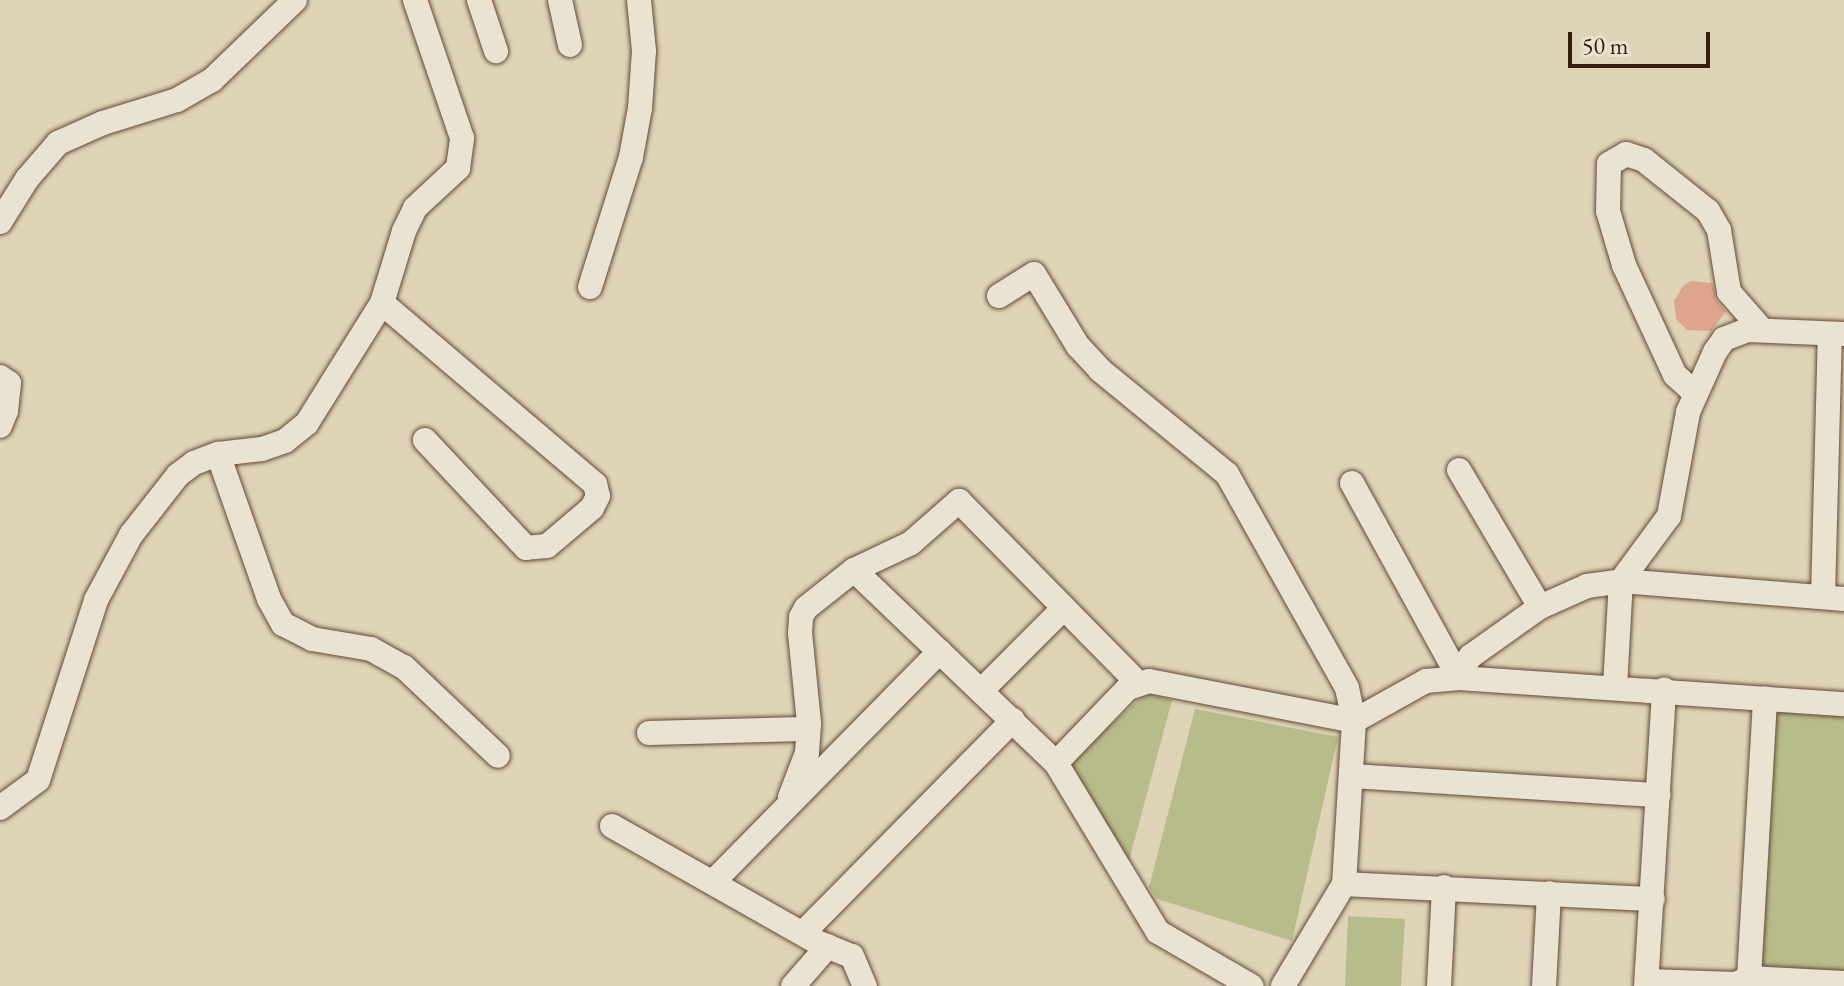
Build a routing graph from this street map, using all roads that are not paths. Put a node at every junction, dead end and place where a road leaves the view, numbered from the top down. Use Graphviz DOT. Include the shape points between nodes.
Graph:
graph roads {
  1 [pos="295,0"];
  2 [pos="415,0"];
  3 [pos="479,0"];
  4 [pos="560,0"];
  5 [pos="639,0"];
  6 [pos="570,45"];
  7 [pos="496,51"];
  8 [pos="0,222"];
  9 [pos="590,287"];
  10 [pos="999,296"];
  11 [pos="382,303"];
  12 [pos="1762,330"];
  13 [pos="1837,334"];
  14 [pos="0,377"];
  15 [pos="1695,393"];
  16 [pos="0,426"];
  17 [pos="425,440"];
  18 [pos="218,454"];
  19 [pos="1459,470"];
  20 [pos="1352,483"];
  21 [pos="854,570"];
  22 [pos="1621,581"];
  23 [pos="1833,598"];
  24 [pos="1540,607"];
  25 [pos="1062,610"];
  26 [pos="940,651"];
  27 [pos="1459,678"];
  28 [pos="1137,682"];
  29 [pos="1615,687"];
  30 [pos="982,690"];
  31 [pos="1664,690"];
  32 [pos="1765,698"];
  33 [pos="1844,704"];
  34 [pos="1013,720"];
  35 [pos="1354,721"];
  36 [pos="809,723"];
  37 [pos="649,733"];
  38 [pos="498,756"];
  39 [pos="1056,763"];
  40 [pos="1352,776"];
  41 [pos="1658,795"];
  42 [pos="787,807"];
  43 [pos="0,808"];
  44 [pos="612,826"];
  45 [pos="714,881"];
  46 [pos="1344,884"];
  47 [pos="1444,887"];
  48 [pos="1549,893"];
  49 [pos="1653,899"];
  50 [pos="803,933"];
  51 [pos="828,946"];
  52 [pos="1749,978"];
  53 [pos="1646,983"];
  54 [pos="1844,983"];
  55 [pos="793,986"];
  56 [pos="865,986"];
  57 [pos="1251,986"];
  58 [pos="1283,986"];
  59 [pos="1439,986"];
  60 [pos="1544,986"];
  1 -- 8 [label="street" via="212,80 177,100 58,143"];
  2 -- 11 [label="street" via="462,138 462,153 458,168 415,208"];
  3 -- 7 [label="street"];
  4 -- 6 [label="street"];
  5 -- 9 [label="street" via="644,51 640,108 631,157"];
  10 -- 35 [label="street" via="1034,274 1078,346 1100,370 1227,474 1347,688"];
  11 -- 17 [label="street" via="595,484 598,496 592,508 547,546 526,548"];
  11 -- 18 [label="street" via="307,423 285,441"];
  12 -- 13 [label="street"];
  12 -- 15 [label="street" via="1724,339"];
  12 -- 15 [label="street" via="1729,292 1719,230 1708,211 1644,160 1626,154 1609,164 1608,211 1624,265 1675,375"];
  13 -- 23 [label="street"];
  14 -- 16 [label="street" via="9,383"];
  15 -- 22 [label="street" via="1669,516"];
  18 -- 38 [label="street" via="269,599 283,624 312,639 371,649 404,667"];
  18 -- 43 [label="street" via="178,475 131,535 96,600 38,780"];
  19 -- 24 [label="street"];
  20 -- 27 [label="street"];
  21 -- 25 [label="street" via="911,543 959,501"];
  21 -- 26 [label="street"];
  21 -- 36 [label="street" via="801,617"];
  22 -- 23 [label="street"];
  22 -- 24 [label="street" via="1587,586"];
  22 -- 29 [label="street"];
  24 -- 27 [label="street" via="1471,656"];
  25 -- 28 [label="street"];
  25 -- 30 [label="street"];
  26 -- 30 [label="street"];
  26 -- 42 [label="street"];
  27 -- 29 [label="street"];
  27 -- 35 [label="street" via="1426,681"];
  28 -- 35 [label="street" via="1159,681"];
  28 -- 39 [label="street"];
  29 -- 31 [label="street"];
  30 -- 34 [label="street"];
  31 -- 32 [label="street"];
  31 -- 41 [label="street"];
  32 -- 33 [label="street"];
  32 -- 52 [label="street"];
  34 -- 39 [label="street"];
  34 -- 50 [label="street"];
  35 -- 40 [label="street"];
  36 -- 37 [label="street" via="803,729"];
  36 -- 42 [label="street" via="807,753"];
  39 -- 57 [label="street" via="1158,932"];
  40 -- 41 [label="street"];
  40 -- 46 [label="street"];
  41 -- 49 [label="street"];
  42 -- 45 [label="street"];
  44 -- 45 [label="street"];
  45 -- 50 [label="street"];
  46 -- 47 [label="street"];
  46 -- 58 [label="street"];
  47 -- 48 [label="street"];
  47 -- 59 [label="street"];
  48 -- 49 [label="street"];
  48 -- 60 [label="street"];
  49 -- 53 [label="street"];
  50 -- 51 [label="street"];
  51 -- 55 [label="street"];
  51 -- 56 [label="street" via="852,956"];
  52 -- 53 [label="street" via="1736,984"];
  52 -- 54 [label="street"];
}
